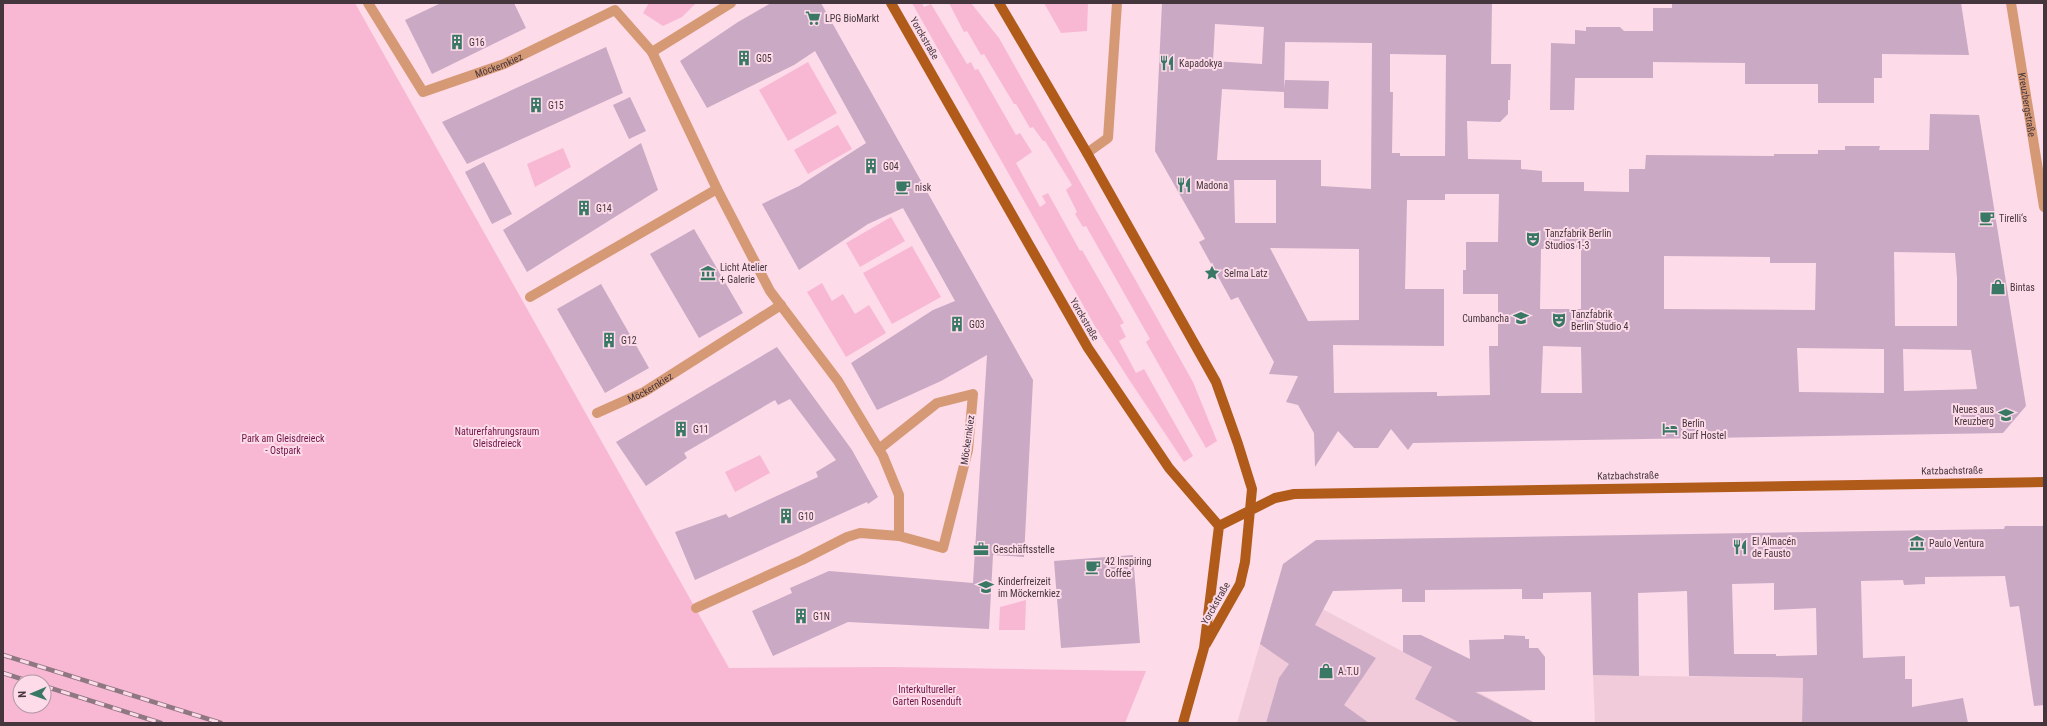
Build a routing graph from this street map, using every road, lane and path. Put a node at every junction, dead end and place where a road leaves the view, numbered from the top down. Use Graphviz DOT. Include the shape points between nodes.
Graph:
graph roads {
  1 [pos="368,3"];
  2 [pos="731,3"];
  3 [pos="891,3"];
  4 [pos="999,3"];
  5 [pos="1116,3"];
  6 [pos="2011,3"];
  7 [pos="652,52"];
  8 [pos="1087,153"];
  9 [pos="717,189"];
  10 [pos="2044,207"];
  11 [pos="530,297"];
  12 [pos="781,305"];
  13 [pos="597,413"];
  14 [pos="879,449"];
  15 [pos="2044,482"];
  16 [pos="1251,510"];
  17 [pos="1219,526"];
  18 [pos="899,536"];
  19 [pos="696,608"];
  20 [pos="1204,648"];
  21 [pos="1183,723"];
  1 -- 7 [label="street, Möckernkiez" via="423,92 504,64 614,10"];
  2 -- 7 [label="street"];
  3 -- 17 [label="main road, Yorckstraße" via="1088,348 1169,468"];
  4 -- 8 [label="main road, Yorckstraße"];
  5 -- 8 [label="street" via="1108,138"];
  6 -- 10 [label="street, Kreuzbergstraße"];
  7 -- 9 [label="street, Möckernkiez"];
  8 -- 16 [label="main road, Yorckstraße" via="1216,382 1252,489"];
  9 -- 11 [label="street"];
  9 -- 12 [label="street, Möckernkiez" via="770,291"];
  12 -- 13 [label="street, Möckernkiez" via="644,392"];
  12 -- 14 [label="street, Möckernkiez" via="838,381"];
  14 -- 18 [label="street, Möckernkiez" via="899,495"];
  14 -- 18 [label="street, Möckernkiez" via="937,403 973,394 968,450 943,548"];
  15 -- 16 [label="main road, Katzbachstraße" via="1310,493 1275,498"];
  16 -- 17 [label="main road, Katzbachstraße"];
  16 -- 20 [label="main road, Yorckstraße" via="1240,584"];
  17 -- 20 [label="main road, Yorckstraße"];
  18 -- 19 [label="street, Möckernkiez" via="860,533"];
  20 -- 21 [label="main road, Yorckstraße"];
}
